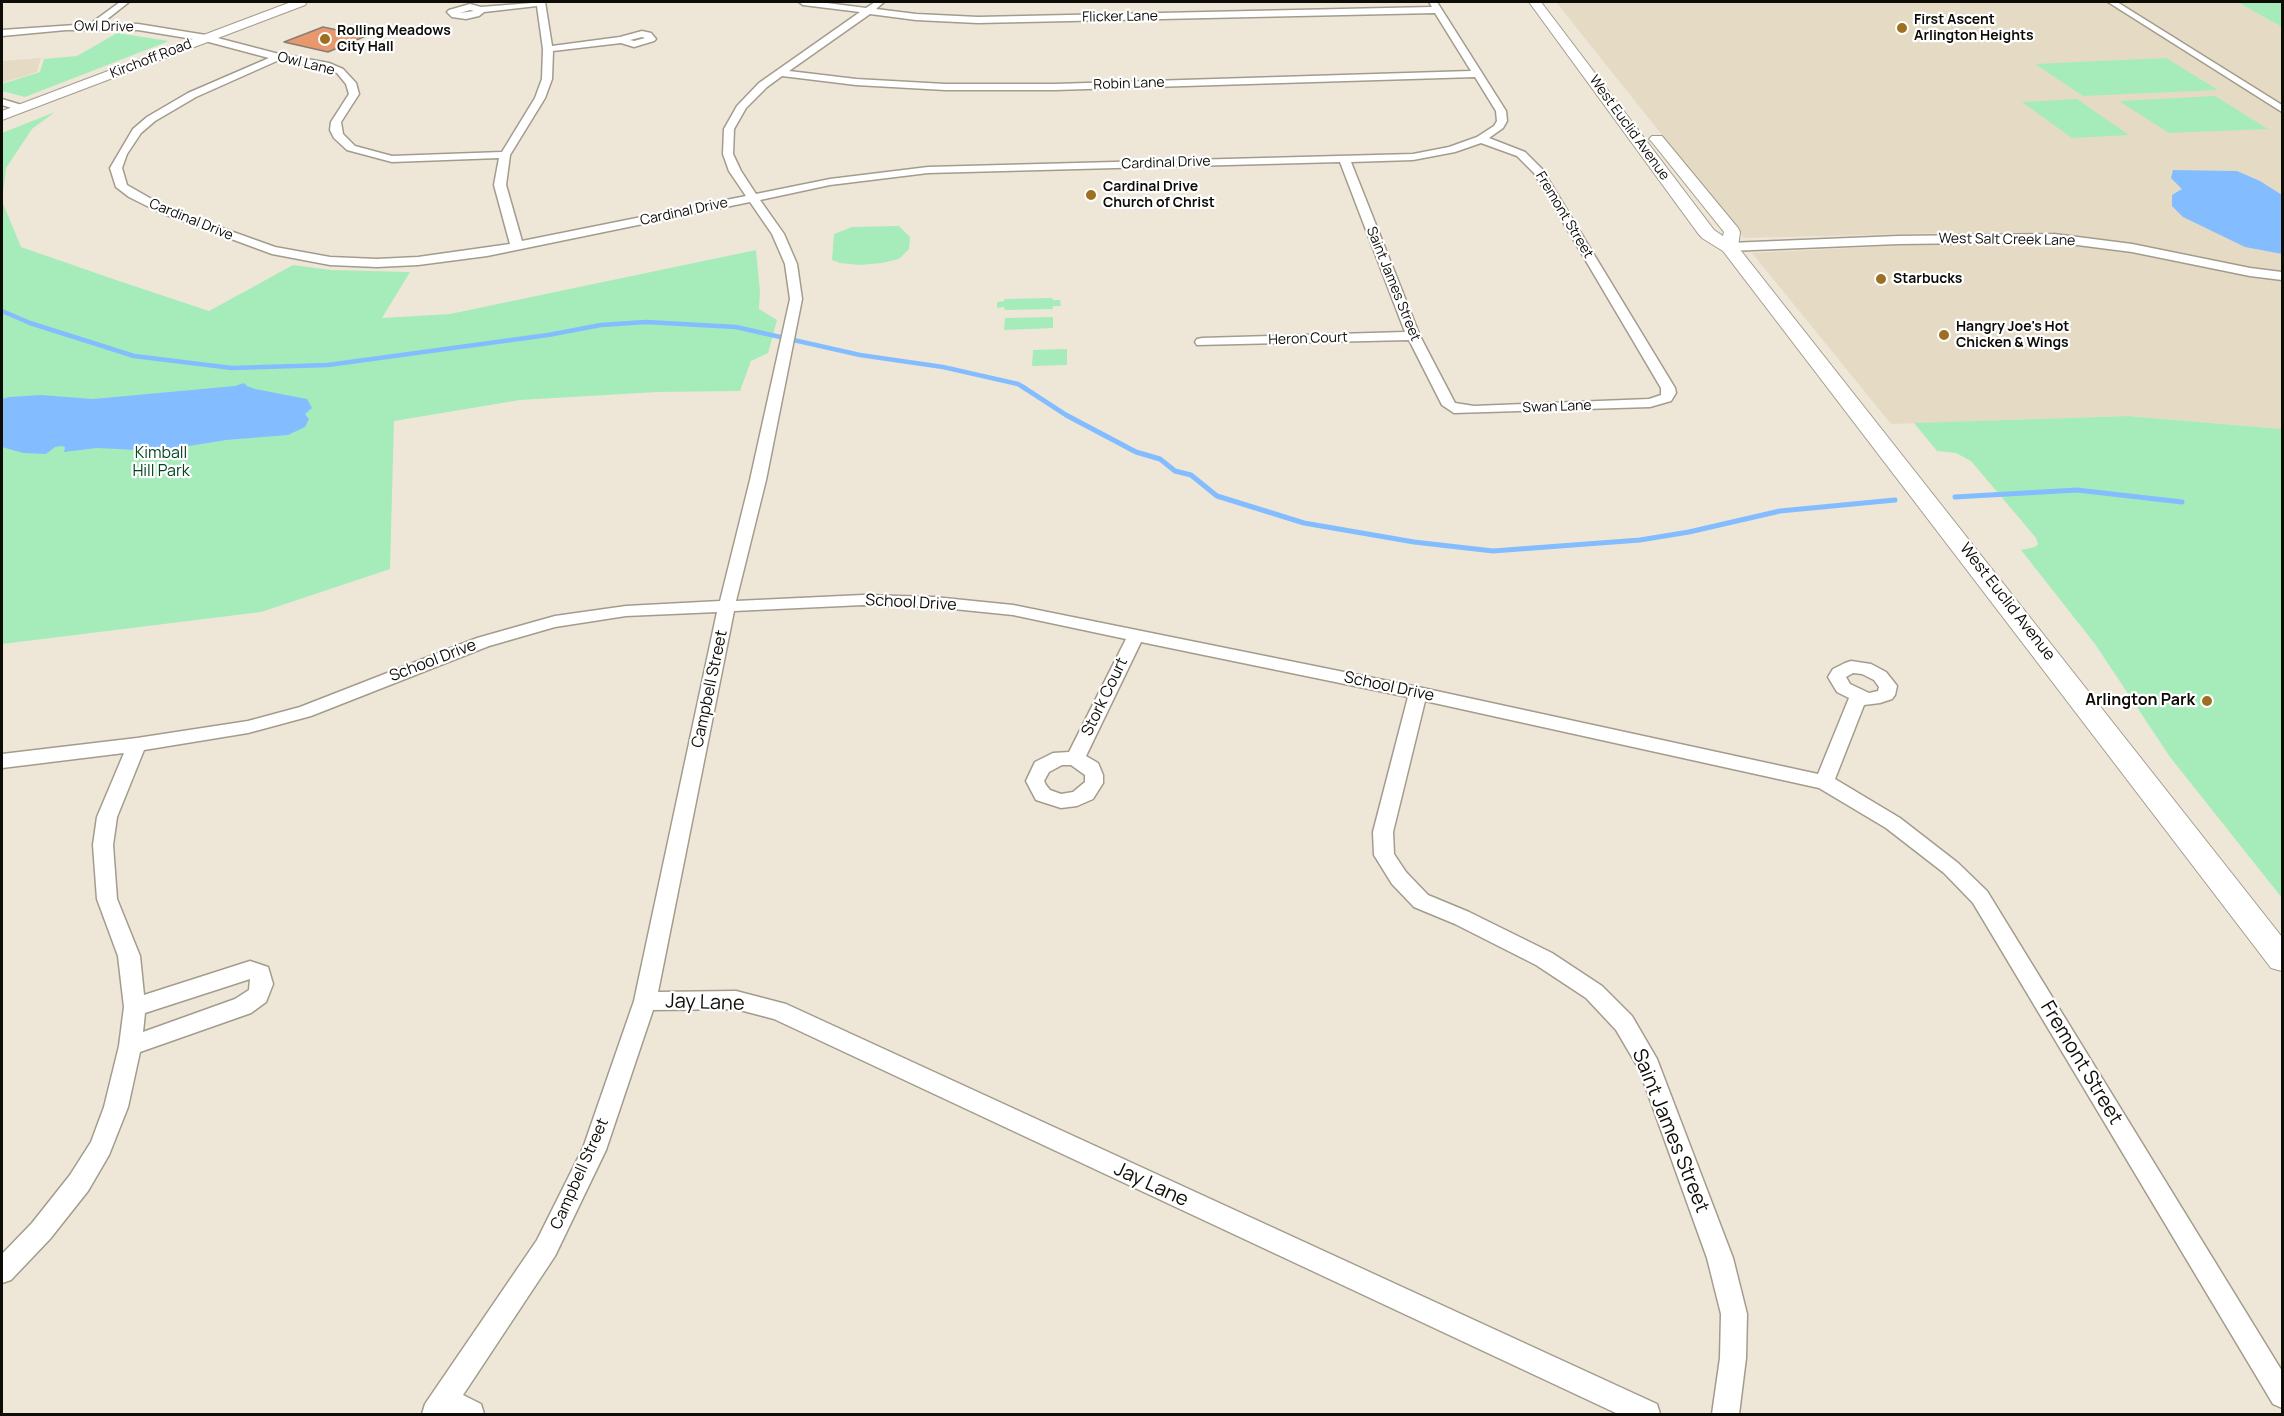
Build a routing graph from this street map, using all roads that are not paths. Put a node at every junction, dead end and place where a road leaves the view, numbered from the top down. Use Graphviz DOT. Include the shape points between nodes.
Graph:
graph roads {
  1 [pos="125,2"];
  2 [pos="301,2"];
  3 [pos="540,2"];
  4 [pos="803,2"];
  5 [pos="880,2"];
  6 [pos="1535,2"];
  7 [pos="1551,2"];
  8 [pos="2112,2"];
  9 [pos="1436,6"];
  10 [pos="481,10"];
  11 [pos="867,11"];
  12 [pos="93,26"];
  13 [pos="2,33"];
  14 [pos="206,38"];
  15 [pos="622,40"];
  16 [pos="548,49"];
  17 [pos="278,57"];
  18 [pos="780,73"];
  19 [pos="1479,74"];
  20 [pos="1608,75"];
  21 [pos="2,102"];
  22 [pos="21,108"];
  23 [pos="2283,109"];
  24 [pos="2,116"];
  25 [pos="1650,130"];
  26 [pos="1481,139"];
  27 [pos="505,155"];
  28 [pos="1344,159"];
  29 [pos="754,197"];
  30 [pos="517,246"];
  31 [pos="1729,247"];
  32 [pos="2283,276"];
  33 [pos="1413,336"];
  34 [pos="1202,342"];
  35 [pos="1666,398"];
  36 [pos="1449,405"];
  37 [pos="727,605"];
  38 [pos="1136,635"];
  39 [pos="1418,693"];
  40 [pos="1858,697"];
  41 [pos="137,745"];
  42 [pos="1075,759"];
  43 [pos="2,761"];
  44 [pos="1824,782"];
  45 [pos="2283,959"];
  46 [pos="645,1001"];
  47 [pos="135,1007"];
  48 [pos="130,1046"];
  49 [pos="2,1271"];
  50 [pos="2283,1395"];
  51 [pos="440,1407"];
  52 [pos="471,1414"];
  53 [pos="1647,1414"];
  54 [pos="1725,1414"];
  1 -- 12 [label="street"];
  2 -- 14 [label="main road, Kirchoff Road"];
  3 -- 10 [label="street"];
  3 -- 16 [label="street"];
  4 -- 11 [label="street, Flicker Lane"];
  5 -- 11 [label="street, Campbell Street"];
  6 -- 31 [label="main road, West Euclid Avenue" via="1703,228"];
  7 -- 20 [label="main road, West Euclid Avenue"];
  8 -- 23 [label="street"];
  9 -- 11 [label="street, Flicker Lane" via="999,20 936,19"];
  9 -- 19 [label="street"];
  11 -- 18 [label="street, Campbell Street"];
  12 -- 13 [label="street, Owl Drive"];
  12 -- 14 [label="street, Owl Drive" via="138,27"];
  14 -- 17 [label="street, Owl Lane"];
  14 -- 22 [label="main road, Kirchoff Road"];
  15 -- 16 [label="street"];
  16 -- 27 [label="street" via="546,86"];
  17 -- 27 [label="street, Owl Lane" via="329,66 348,77 354,94 335,130 363,153 417,160"];
  17 -- 30 [label="street, Cardinal Drive" via="192,95 151,119 137,131 116,168 122,187 165,211 252,244 330,261 418,261"];
  18 -- 19 [label="street, Robin Lane" via="945,87"];
  18 -- 29 [label="street, Campbell Street" via="742,106 729,129 728,154"];
  19 -- 26 [label="street" via="1501,111 1502,121"];
  21 -- 22 [label="street"];
  22 -- 24 [label="main road, Kirchoff Road"];
  25 -- 31 [label="main road, West Euclid Avenue" via="1732,231"];
  26 -- 28 [label="street, Cardinal Drive" via="1423,155"];
  26 -- 35 [label="street, Fremont Street" via="1513,150 1534,165 1668,388"];
  27 -- 30 [label="street" via="500,185"];
  28 -- 29 [label="street, Cardinal Drive" via="928,170 830,182"];
  28 -- 33 [label="street, Saint James Street"];
  29 -- 30 [label="street, Cardinal Drive"];
  29 -- 37 [label="street, Campbell Street" via="778,234 790,264 796,298"];
  31 -- 32 [label="street, West Salt Creek Lane" via="2054,238"];
  31 -- 45 [label="main road, West Euclid Avenue"];
  33 -- 34 [label="street, Heron Court"];
  33 -- 36 [label="street, Saint James Street"];
  35 -- 36 [label="street, Swan Lane" via="1650,403 1473,410"];
  37 -- 38 [label="street, School Drive" via="863,600 934,602 1013,610"];
  37 -- 41 [label="street, School Drive" via="626,611 555,622 483,642 305,712 248,727"];
  37 -- 46 [label="street, Campbell Street"];
  38 -- 39 [label="street, School Drive"];
  38 -- 42 [label="street, Stork Court"];
  39 -- 44 [label="street, School Drive"];
  39 -- 54 [label="street, Saint James Street" via="1383,832 1384,855 1421,901 1545,959 1594,992 1624,1023 1649,1066 1720,1258 1734,1314 1734,1358"];
  40 -- 44 [label="street"];
  41 -- 43 [label="street, School Drive"];
  41 -- 47 [label="street" via="107,817 103,845 107,899 129,956"];
  44 -- 50 [label="street, Fremont Street" via="1893,823 1952,868 1980,897"];
  46 -- 51 [label="street, Campbell Street" via="594,1150 546,1248"];
  46 -- 53 [label="street, Jay Lane" via="736,1000 778,1011"];
  47 -- 48 [label="street"];
  47 -- 48 [label="street" via="250,970 260,973 258,996 243,1006"];
  48 -- 49 [label="street" via="116,1107 101,1147 79,1183 41,1231"];
  51 -- 52 [label="street"];
}
